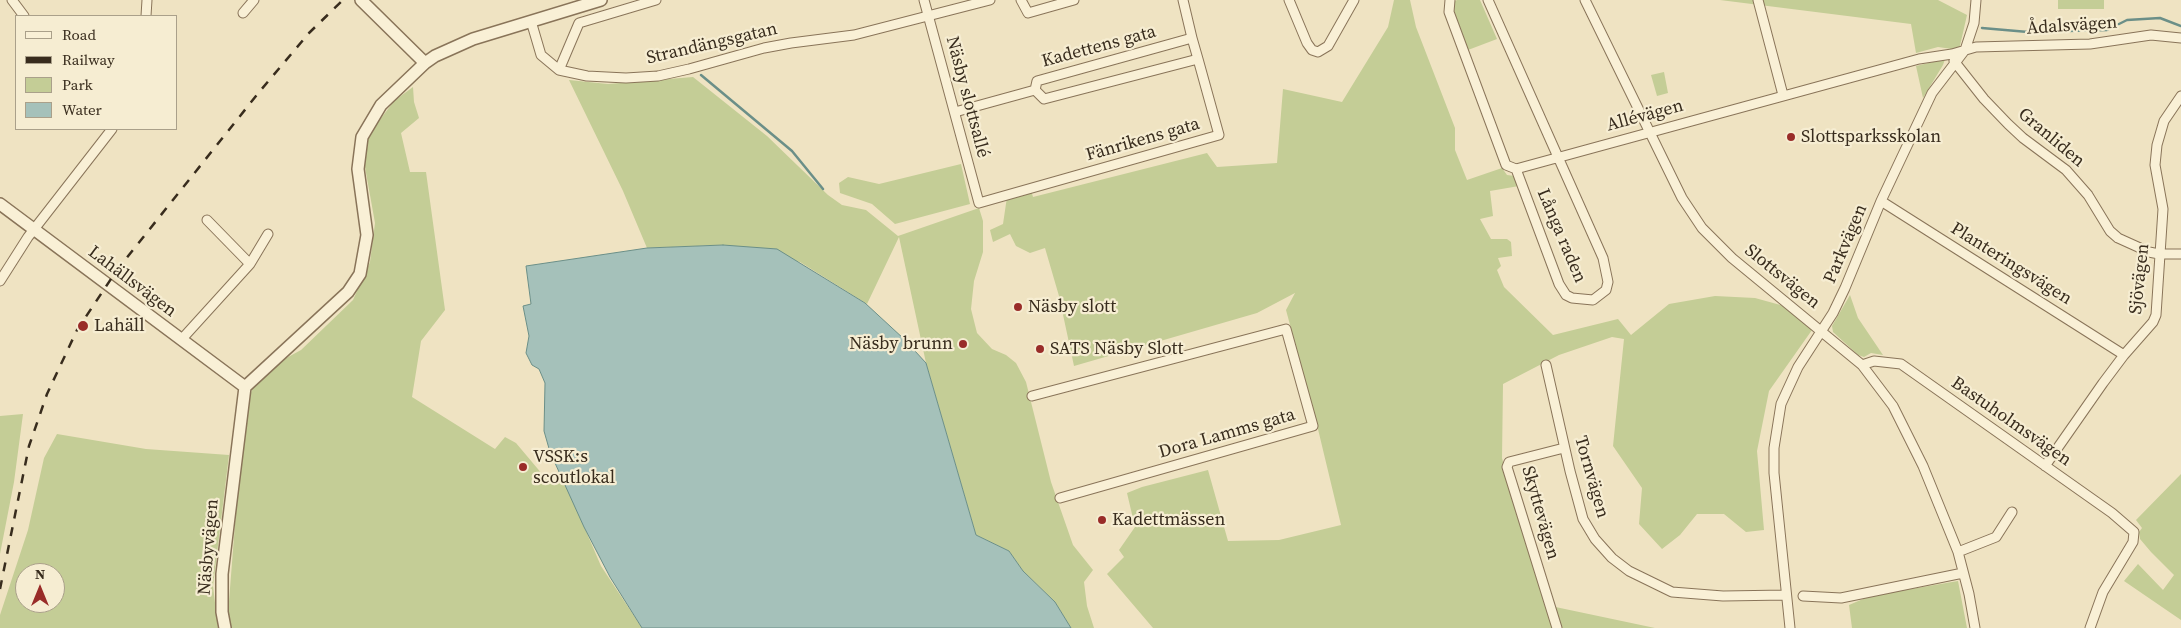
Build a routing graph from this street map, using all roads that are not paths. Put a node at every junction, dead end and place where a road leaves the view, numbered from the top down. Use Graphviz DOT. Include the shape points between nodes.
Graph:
graph roads {
  1 [pos="12,0"];
  2 [pos="147,0"];
  3 [pos="254,0"];
  4 [pos="361,0"];
  5 [pos="602,0"];
  6 [pos="656,0"];
  7 [pos="924,0"];
  8 [pos="990,0"];
  9 [pos="1022,0"];
  10 [pos="1074,0"];
  11 [pos="1183,0"];
  12 [pos="1289,0"];
  13 [pos="1354,0"];
  14 [pos="1450,0"];
  15 [pos="1488,0"];
  16 [pos="1585,0"];
  17 [pos="1758,0"];
  18 [pos="1976,0"];
  19 [pos="242,14"];
  20 [pos="23,15"];
  21 [pos="146,15"];
  22 [pos="929,17"];
  23 [pos="531,21"];
  24 [pos="1192,38"];
  25 [pos="2181,38"];
  26 [pos="1965,50"];
  27 [pos="1198,59"];
  28 [pos="1954,61"];
  29 [pos="425,63"];
  30 [pos="559,70"];
  31 [pos="1035,90"];
  32 [pos="1782,95"];
  33 [pos="2181,96"];
  34 [pos="955,112"];
  35 [pos="111,130"];
  36 [pos="1650,131"];
  37 [pos="1558,156"];
  38 [pos="1516,169"];
  39 [pos="1881,201"];
  40 [pos="979,203"];
  41 [pos="0,204"];
  42 [pos="207,220"];
  43 [pos="33,230"];
  44 [pos="268,234"];
  45 [pos="2159,254"];
  46 [pos="2181,254"];
  47 [pos="250,264"];
  48 [pos="0,281"];
  49 [pos="1822,330"];
  50 [pos="181,340"];
  51 [pos="2124,354"];
  52 [pos="1546,365"];
  53 [pos="1862,365"];
  54 [pos="245,387"];
  55 [pos="1032,396"];
  56 [pos="1564,448"];
  57 [pos="2045,466"];
  58 [pos="1060,498"];
  59 [pos="2012,512"];
  60 [pos="1958,552"];
  61 [pos="1963,573"];
  62 [pos="1786,595"];
  63 [pos="1804,596"];
  64 [pos="225,628"];
  65 [pos="1557,628"];
  66 [pos="1790,628"];
  67 [pos="1975,628"];
  68 [pos="2090,628"];
  1 -- 20 [label="street"];
  2 -- 21 [label="street"];
  3 -- 19 [label="street"];
  4 -- 29 [label="street"];
  5 -- 23 [label="street"];
  6 -- 30 [label="street" via="579,24"];
  7 -- 22 [label="street, Näsby slottsallé"];
  8 -- 22 [label="street"];
  9 -- 10 [label="street" via="1028,13"];
  11 -- 24 [label="street"];
  12 -- 13 [label="street" via="1307,43 1318,52 1328,46"];
  14 -- 38 [label="street, Långa raden" via="1449,12 1506,165"];
  15 -- 37 [label="street, Långa raden"];
  16 -- 36 [label="street, Slottsvägen"];
  17 -- 32 [label="street"];
  18 -- 26 [label="street, Parkvägen" via="1974,23"];
  22 -- 30 [label="street, Strandängsgatan" via="854,35 764,48 658,76 588,76"];
  22 -- 34 [label="street, Näsby slottsallé"];
  23 -- 29 [label="street" via="473,39"];
  23 -- 30 [label="street" via="541,55"];
  24 -- 27 [label="street"];
  24 -- 31 [label="street, Kadettens gata" via="1037,81"];
  25 -- 26 [label="street, Ådalsvägen" via="2151,35 2090,44 1991,46"];
  26 -- 28 [label="street, Parkvägen"];
  26 -- 32 [label="street, Allévägen" via="1919,58"];
  27 -- 31 [label="street" via="1044,100"];
  27 -- 40 [label="street, Fänrikens gata" via="1219,135"];
  28 -- 39 [label="street, Parkvägen" via="1932,93"];
  28 -- 45 [label="street, Granliden" via="2008,124 2066,170 2088,195 2114,234 2133,247"];
  29 -- 54 [label="street" via="381,106 362,138 358,169 367,235 360,274 348,292"];
  31 -- 34 [label="street, Kadettens gata"];
  32 -- 36 [label="street, Allévägen"];
  33 -- 45 [label="street, Sjövägen" via="2164,121 2157,145 2155,165 2163,209"];
  34 -- 40 [label="street, Näsby slottsallé"];
  35 -- 43 [label="street"];
  36 -- 37 [label="street, Allévägen"];
  36 -- 49 [label="street, Slottsvägen" via="1682,198 1702,228 1732,258"];
  37 -- 38 [label="street, Allévägen"];
  37 -- 38 [label="street, Långa raden" via="1603,258 1608,282 1606,290 1593,300 1572,298 1559,284"];
  39 -- 49 [label="street, Parkvägen" via="1845,288"];
  39 -- 51 [label="street, Planteringsvägen"];
  41 -- 43 [label="street, Lahällsvägen"];
  42 -- 47 [label="street"];
  43 -- 48 [label="street"];
  43 -- 50 [label="street, Lahällsvägen"];
  44 -- 47 [label="street"];
  45 -- 46 [label="street, Granliden"];
  45 -- 51 [label="street, Sjövägen" via="2156,315 2148,329"];
  47 -- 50 [label="street"];
  49 -- 53 [label="street, Slottsvägen"];
  49 -- 62 [label="street, Parkvägen" via="1789,385 1776,428 1774,473"];
  50 -- 54 [label="street, Lahällsvägen"];
  51 -- 57 [label="street, Sjövägen"];
  52 -- 56 [label="street, Tornvägen"];
  53 -- 57 [label="street, Bastuholmsvägen" via="1874,360 1900,364"];
  53 -- 60 [label="street, Slottsvägen" via="1893,406 1905,429"];
  54 -- 64 [label="street, Näsbyvägen" via="222,574"];
  55 -- 58 [label="street, Dora Lamms gata" via="1286,328 1313,426"];
  56 -- 62 [label="street, Tornvägen" via="1589,530 1603,549 1629,571 1672,592 1685,594"];
  56 -- 65 [label="street, Skyttevägen" via="1509,462 1507,467"];
  57 -- 68 [label="street, Bastuholmsvägen" via="2134,532 2133,542 2103,592"];
  59 -- 60 [label="street" via="1996,537"];
  60 -- 61 [label="street, Slottsvägen"];
  61 -- 63 [label="street" via="1841,598"];
  61 -- 67 [label="street, Slottsvägen"];
  62 -- 66 [label="street, Parkvägen"];
}
